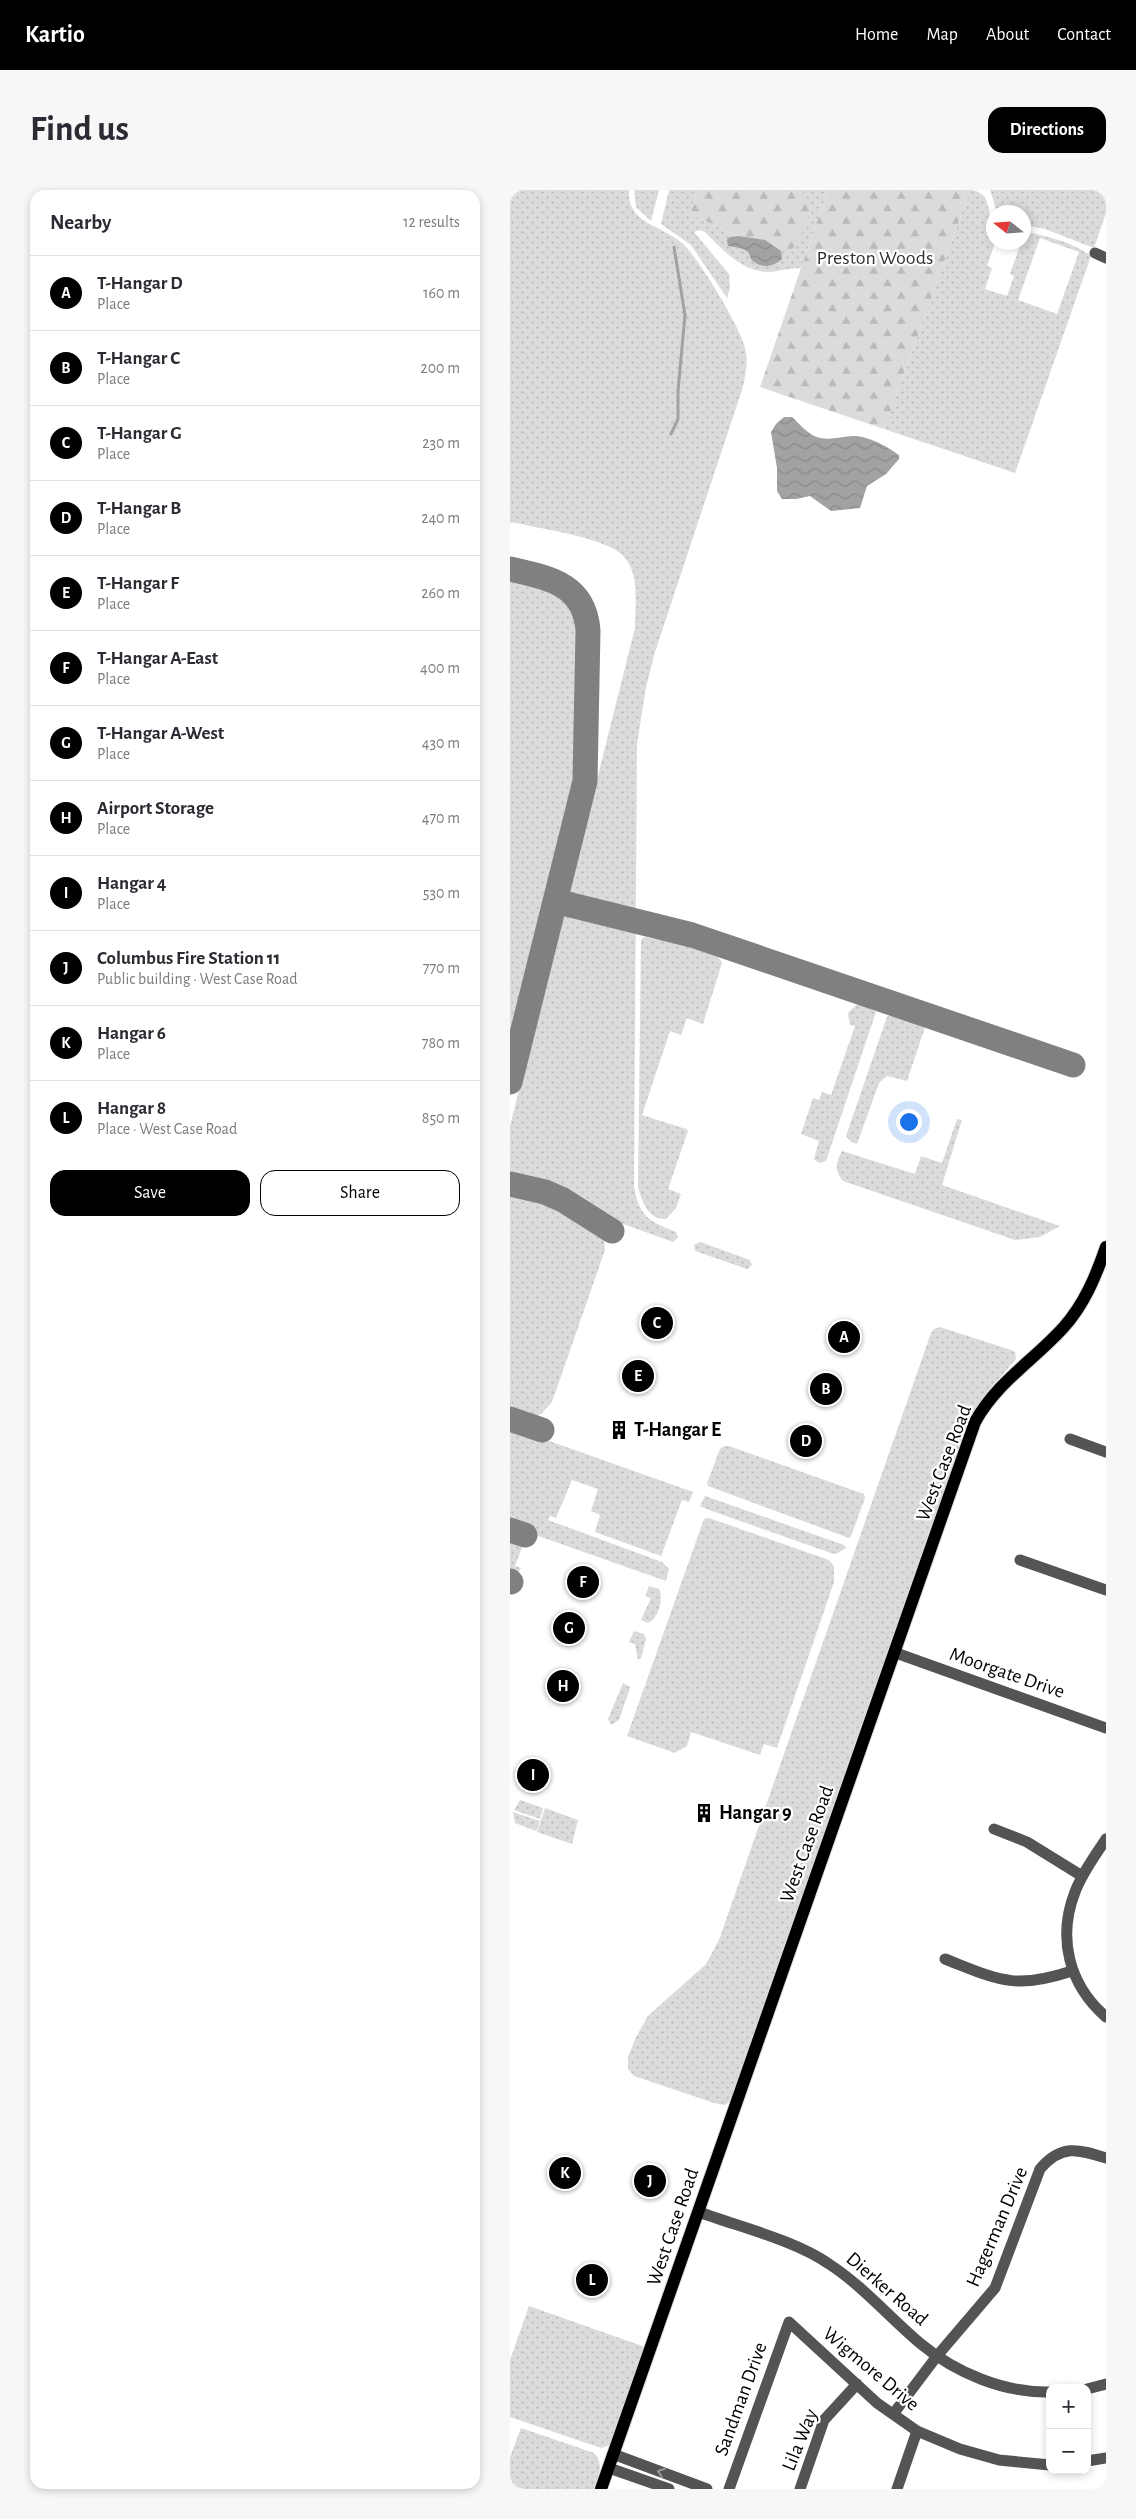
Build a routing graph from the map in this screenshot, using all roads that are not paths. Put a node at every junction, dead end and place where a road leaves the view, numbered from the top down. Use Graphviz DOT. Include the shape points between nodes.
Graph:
graph roads {
  1 [pos="1095,253"];
  2 [pos="1106,258"];
  3 [pos="1106,1247"];
  4 [pos="1070,1439"];
  5 [pos="1106,1452"];
  6 [pos="1020,1560"];
  7 [pos="1106,1590"];
  8 [pos="896,1653"];
  9 [pos="1106,1728"];
  10 [pos="994,1829"];
  11 [pos="1106,1839"];
  12 [pos="1082,1876"];
  13 [pos="945,1959"];
  14 [pos="1072,1971"];
  15 [pos="1106,2017"];
  16 [pos="1106,2158"];
  17 [pos="699,2212"];
  18 [pos="789,2322"];
  19 [pos="937,2356"];
  20 [pos="857,2384"];
  21 [pos="1106,2384"];
  22 [pos="1091,2388"];
  23 [pos="1046,2392"];
  24 [pos="894,2413"];
  25 [pos="917,2431"];
  26 [pos="613,2454"];
  27 [pos="1106,2458"];
  28 [pos="1091,2460"];
  29 [pos="1046,2465"];
  30 [pos="608,2468"];
  31 [pos="601,2489"];
  32 [pos="669,2489"];
  33 [pos="707,2489"];
  34 [pos="729,2489"];
  35 [pos="800,2489"];
  36 [pos="897,2489"];
  1 -- 2 [label="street"];
  3 -- 8 [label="main road, West Case Road" via="1085,1297 1071,1319 1002,1384 978,1417"];
  4 -- 5 [label="street"];
  6 -- 7 [label="street"];
  8 -- 9 [label="street, Moorgate Drive"];
  8 -- 17 [label="main road, West Case Road"];
  10 -- 12 [label="street" via="1027,1842"];
  11 -- 12 [label="street"];
  12 -- 14 [label="street" via="1066,1928"];
  13 -- 14 [label="street" via="993,1977 1021,1983"];
  14 -- 15 [label="street" via="1084,1993"];
  16 -- 19 [label="street, Hagerman Drive" via="1076,2150 1061,2152 1046,2162 1036,2177 995,2288"];
  17 -- 19 [label="street, Dierker Road" via="810,2252 829,2263"];
  17 -- 26 [label="main road, West Case Road"];
  18 -- 20 [label="street, Wigmore Drive"];
  18 -- 34 [label="street, Sandman Drive"];
  19 -- 23 [label="street, Dierker Road" via="995,2384"];
  19 -- 24 [label="street, Hagerman Drive"];
  20 -- 24 [label="street, Wigmore Drive" via="877,2403"];
  20 -- 35 [label="street, Lila Way" via="824,2420"];
  21 -- 22 [label="street"];
  24 -- 25 [label="street, Wigmore Drive"];
  25 -- 29 [label="street, Wigmore Drive" via="960,2449 999,2460"];
  25 -- 36 [label="street"];
  26 -- 30 [label="main road, West Case Road"];
  33 -- 26 [label="street, one-way"];
  27 -- 28 [label="street"];
  30 -- 31 [label="main road, West Case Road"];
  30 -- 32 [label="street"];
}
